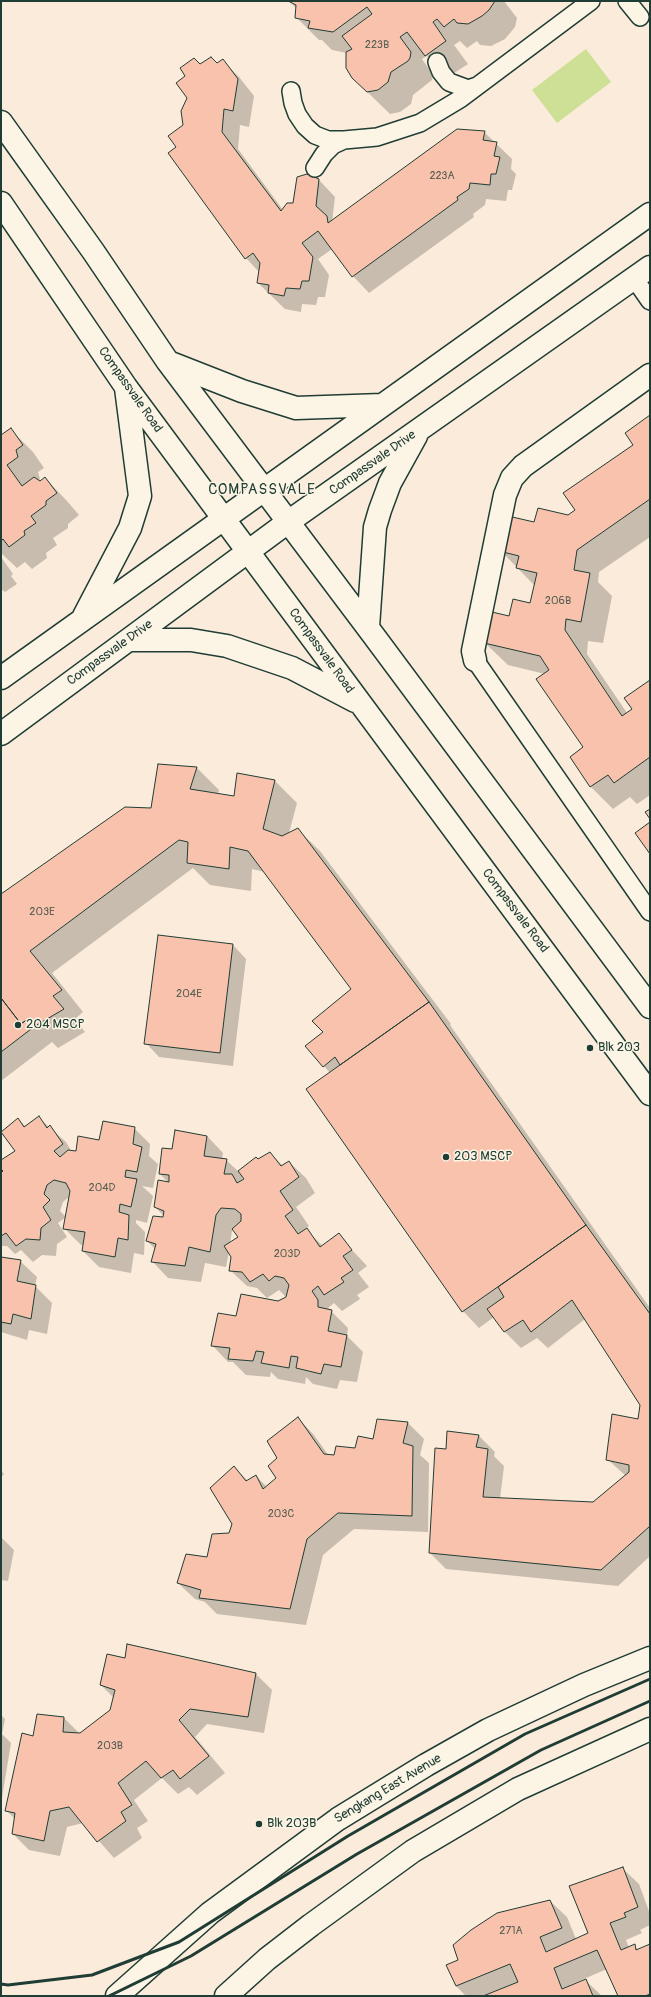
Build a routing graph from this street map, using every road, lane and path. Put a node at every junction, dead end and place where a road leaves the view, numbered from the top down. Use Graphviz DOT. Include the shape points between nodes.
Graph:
graph roads {
  1 [pos="591,1"];
  2 [pos="627,1"];
  3 [pos="640,17"];
  4 [pos="437,62"];
  5 [pos="477,86"];
  6 [pos="291,91"];
  7 [pos="1,122"];
  8 [pos="344,140"];
  9 [pos="315,168"];
  10 [pos="1,203"];
  11 [pos="650,214"];
  12 [pos="642,272"];
  13 [pos="650,301"];
  14 [pos="168,362"];
  15 [pos="650,375"];
  16 [pos="126,387"];
  17 [pos="382,405"];
  18 [pos="418,432"];
  19 [pos="263,490"];
  20 [pos="224,519"];
  21 [pos="288,522"];
  22 [pos="248,552"];
  23 [pos="82,620"];
  24 [pos="368,627"];
  25 [pos="129,640"];
  26 [pos="475,660"];
  27 [pos="1,678"];
  28 [pos="360,704"];
  29 [pos="1,734"];
  30 [pos="650,912"];
  31 [pos="650,1008"];
  32 [pos="650,1094"];
  33 [pos="650,1658"];
  34 [pos="650,1728"];
  35 [pos="116,1996"];
  36 [pos="226,1996"];
  1 -- 5 [label="lane"];
  2 -- 3 [label="lane"];
  4 -- 5 [label="lane" via="449,82 468,89"];
  5 -- 8 [label="lane" via="420,123 378,137"];
  6 -- 8 [label="lane" via="297,114 305,126 315,135 328,140"];
  7 -- 14 [label="street"];
  8 -- 9 [label="lane" via="333,145"];
  10 -- 16 [label="street, Compassvale Road"];
  11 -- 17 [label="street"];
  12 -- 13 [label="lane"];
  12 -- 18 [label="street, Compassvale Drive"];
  14 -- 17 [label="street" via="242,391 296,408"];
  14 -- 19 [label="street"];
  15 -- 26 [label="street" via="523,466 512,478 505,495 473,651"];
  16 -- 20 [label="street, Compassvale Road"];
  16 -- 23 [label="street" via="140,496 130,528"];
  17 -- 19 [label="street"];
  18 -- 21 [label="street, Compassvale Drive"];
  18 -- 24 [label="street" via="390,484 375,527"];
  19 -- 20 [label="street"];
  19 -- 21 [label="street"];
  20 -- 22 [label="street, Compassvale Road"];
  20 -- 23 [label="street"];
  21 -- 22 [label="street, Compassvale Drive"];
  21 -- 24 [label="street"];
  22 -- 25 [label="street, Compassvale Drive"];
  22 -- 28 [label="street, Compassvale Road"];
  23 -- 27 [label="street"];
  24 -- 31 [label="street"];
  25 -- 28 [label="street" via="191,640 227,646 292,668"];
  25 -- 29 [label="street, Compassvale Drive"];
  26 -- 30 [label="lane"];
  28 -- 32 [label="street, Compassvale Road"];
  33 -- 35 [label="street, Sengkang East Avenue" via="584,1685 488,1730 338,1819 210,1913"];
  34 -- 36 [label="street" via="518,1789 413,1851 267,1959"];
}
